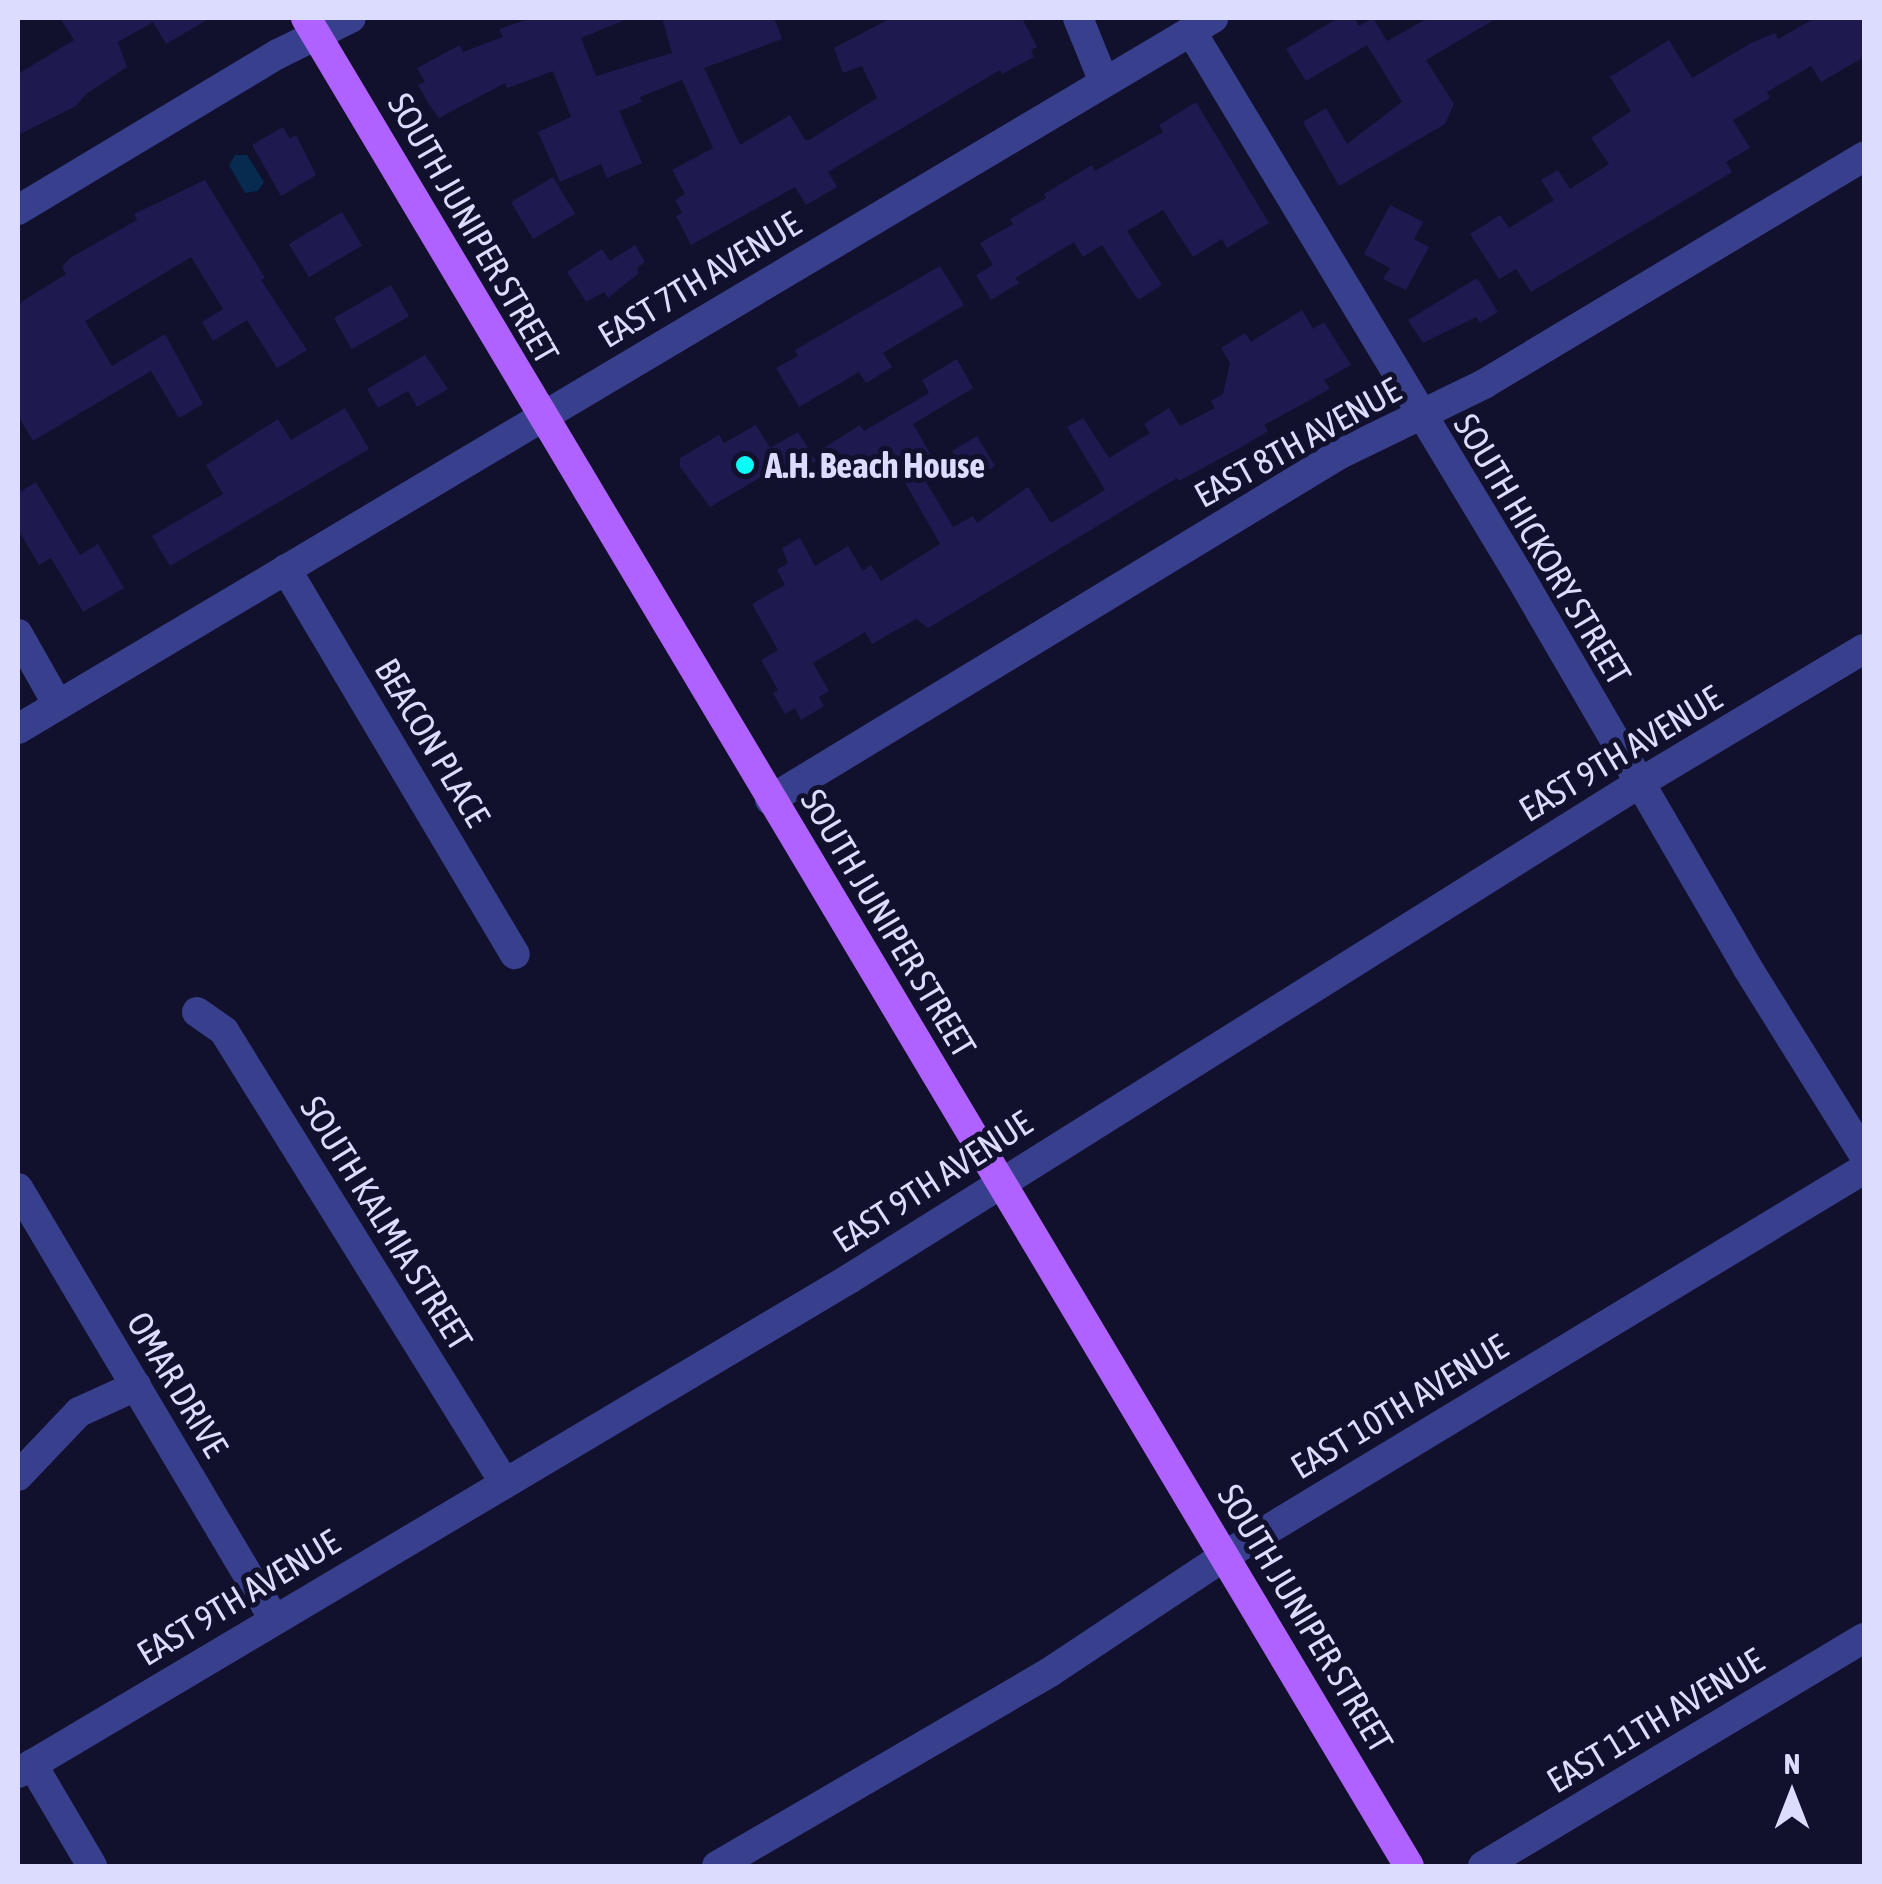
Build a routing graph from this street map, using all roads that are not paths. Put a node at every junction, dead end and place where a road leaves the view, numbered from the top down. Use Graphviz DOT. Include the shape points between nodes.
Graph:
graph roads {
  1 [pos="351,18"];
  2 [pos="1078,18"];
  3 [pos="1202,24"];
  4 [pos="312,26"];
  5 [pos="1104,82"];
  6 [pos="1864,157"];
  7 [pos="18,210"];
  8 [pos="1421,415"];
  9 [pos="542,416"];
  10 [pos="286,569"];
  11 [pos="18,634"];
  12 [pos="1864,649"];
  13 [pos="58,704"];
  14 [pos="18,729"];
  15 [pos="1638,784"];
  16 [pos="770,800"];
  17 [pos="515,954"];
  18 [pos="197,1012"];
  19 [pos="1864,1155"];
  20 [pos="1864,1169"];
  21 [pos="1000,1181"];
  22 [pos="18,1188"];
  23 [pos="136,1386"];
  24 [pos="18,1476"];
  25 [pos="504,1482"];
  26 [pos="1226,1554"];
  27 [pos="274,1619"];
  28 [pos="1864,1638"];
  29 [pos="25,1768"];
  30 [pos="92,1866"];
  31 [pos="717,1866"];
  32 [pos="1410,1866"];
  33 [pos="1483,1866"];
  1 -- 4 [label="street"];
  2 -- 5 [label="street"];
  3 -- 5 [label="street, EAST 7TH AVENUE"];
  3 -- 8 [label="street, SOUTH HICKORY STREET"];
  4 -- 7 [label="street"];
  4 -- 9 [label="main road, SOUTH JUNIPER STREET"];
  5 -- 9 [label="street, EAST 7TH AVENUE"];
  6 -- 8 [label="street, EAST 8TH AVENUE"];
  8 -- 15 [label="street, SOUTH HICKORY STREET"];
  8 -- 16 [label="street, EAST 8TH AVENUE" via="1338,455"];
  9 -- 10 [label="street, EAST 7TH AVENUE"];
  9 -- 16 [label="main road, SOUTH JUNIPER STREET"];
  10 -- 13 [label="street, EAST 7TH AVENUE"];
  10 -- 17 [label="street, BEACON PLACE"];
  11 -- 13 [label="street"];
  12 -- 15 [label="street, EAST 9TH AVENUE"];
  13 -- 14 [label="street, EAST 7TH AVENUE"];
  15 -- 19 [label="street, SOUTH HICKORY STREET"];
  15 -- 21 [label="street, EAST 9TH AVENUE"];
  16 -- 21 [label="main road, SOUTH JUNIPER STREET"];
  18 -- 25 [label="street, SOUTH KALMIA STREET" via="224,1032"];
  20 -- 26 [label="street, EAST 10TH AVENUE"];
  21 -- 25 [label="street, EAST 9TH AVENUE" via="849,1279"];
  21 -- 26 [label="main road, SOUTH JUNIPER STREET"];
  22 -- 23 [label="street, OMAR DRIVE"];
  23 -- 24 [label="street" via="79,1412"];
  23 -- 27 [label="street, OMAR DRIVE"];
  25 -- 27 [label="street, EAST 9TH AVENUE"];
  26 -- 31 [label="street, EAST 10TH AVENUE" via="1050,1672"];
  26 -- 32 [label="main road, SOUTH JUNIPER STREET"];
  27 -- 29 [label="street, EAST 9TH AVENUE"];
  28 -- 33 [label="street, EAST 11TH AVENUE"];
  29 -- 30 [label="street"];
}
